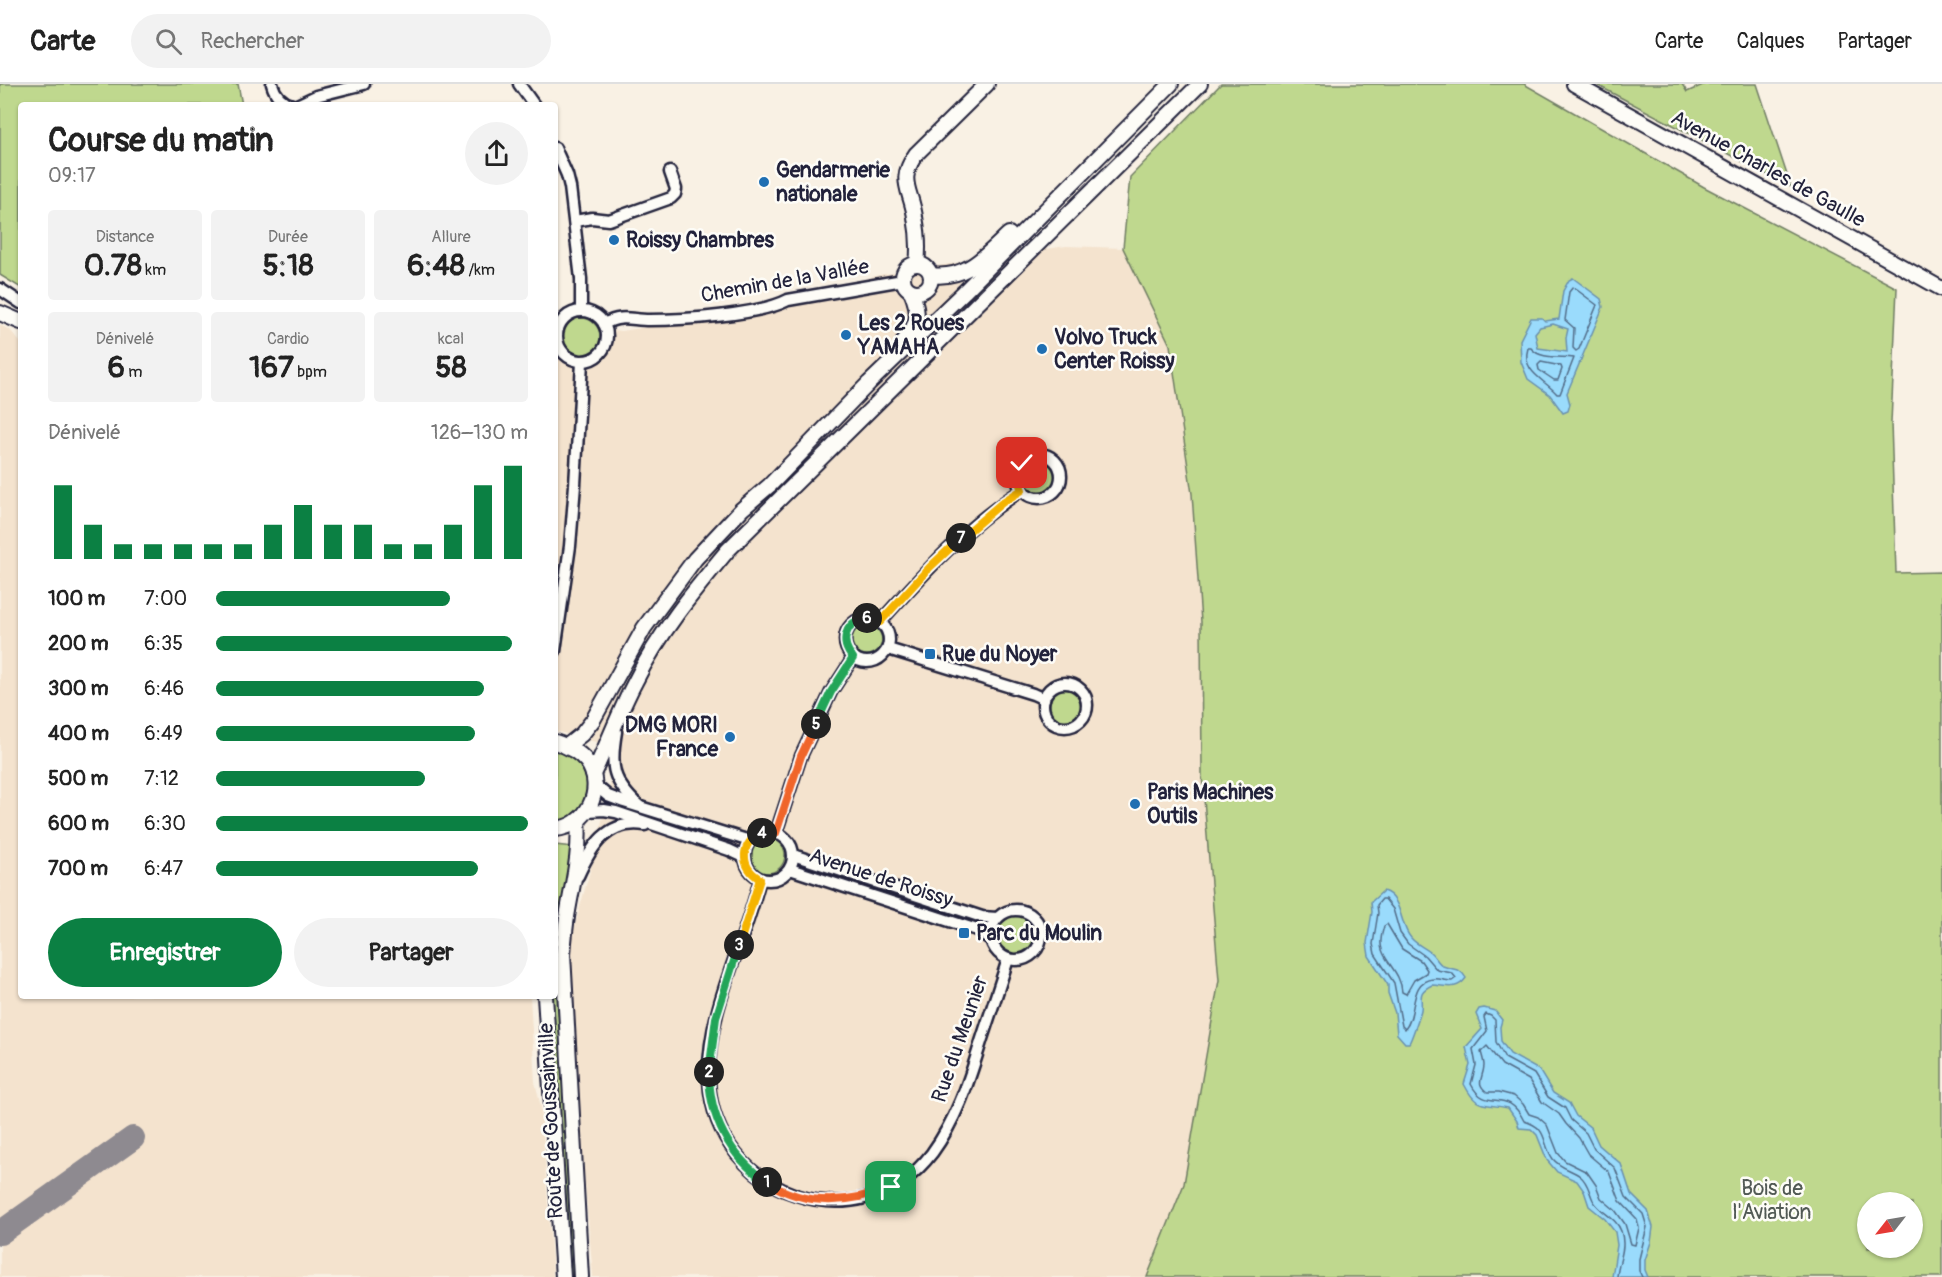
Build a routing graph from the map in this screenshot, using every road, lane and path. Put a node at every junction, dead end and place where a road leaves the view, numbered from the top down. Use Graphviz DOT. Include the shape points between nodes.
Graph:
graph roads {
  1 [pos="272,84"];
  2 [pos="364,84"];
  3 [pos="519,84"];
  4 [pos="987,84"];
  5 [pos="1171,84"];
  6 [pos="1200,84"];
  7 [pos="1574,84"];
  8 [pos="284,102"];
  9 [pos="303,102"];
  10 [pos="532,102"];
  11 [pos="558,155"];
  12 [pos="670,172"];
  13 [pos="1058,196"];
  14 [pos="575,221"];
  15 [pos="917,264"];
  16 [pos="931,275"];
  17 [pos="907,286"];
  18 [pos="0,289"];
  19 [pos="1942,289"];
  20 [pos="0,299"];
  21 [pos="18,301"];
  22 [pos="18,308"];
  23 [pos="558,312"];
  24 [pos="576,312"];
  25 [pos="0,313"];
  26 [pos="18,321"];
  27 [pos="604,324"];
  28 [pos="558,331"];
  29 [pos="558,344"];
  30 [pos="582,362"];
  31 [pos="869,383"];
  32 [pos="1022,490"];
  33 [pos="880,622"];
  34 [pos="558,630"];
  35 [pos="888,649"];
  36 [pos="853,658"];
  37 [pos="1044,699"];
  38 [pos="619,712"];
  39 [pos="558,743"];
  40 [pos="594,779"];
  41 [pos="639,806"];
  42 [pos="583,815"];
  43 [pos="558,829"];
  44 [pos="666,829"];
  45 [pos="776,833"];
  46 [pos="750,841"];
  47 [pos="793,855"];
  48 [pos="744,857"];
  49 [pos="790,869"];
  50 [pos="760,879"];
  51 [pos="575,882"];
  52 [pos="997,918"];
  53 [pos="991,940"];
  54 [pos="1008,959"];
  55 [pos="545,999"];
  56 [pos="562,1277"];
  57 [pos="581,1277"];
  1 -- 8 [label="street"];
  2 -- 9 [label="street"];
  3 -- 10 [label="street"];
  4 -- 15 [label="main road" via="908,165 905,178 915,213"];
  5 -- 13 [label="main road"];
  6 -- 38 [label="main road, Route de Goussainville" via="728,550 662,634"];
  7 -- 19 [label="main road, Avenue Charles de Gaulle"];
  11 -- 14 [label="street" via="567,175"];
  12 -- 14 [label="street" via="676,189 671,198 609,220"];
  13 -- 16 [label="main road" via="1019,224 973,267 958,274"];
  13 -- 31 [label="main road"];
  14 -- 24 [label="street" via="582,298"];
  15 -- 16 [label="main road" via="926,267"];
  15 -- 17 [label="main road" via="905,271"];
  16 -- 17 [label="main road" via="928,288 920,293"];
  17 -- 27 [label="street, Chemin de la Vallée" via="788,300 776,306 728,314 647,320 626,317"];
  17 -- 31 [label="main road" via="918,317 911,333"];
  18 -- 21 [label="street"];
  20 -- 22 [label="street"];
  23 -- 24 [label="street"];
  24 -- 27 [label="street" via="594,314"];
  24 -- 28 [label="street" via="560,324"];
  25 -- 26 [label="main road"];
  27 -- 30 [label="street" via="604,350"];
  29 -- 30 [label="street" via="566,356"];
  30 -- 34 [label="street" via="576,485"];
  31 -- 39 [label="main road" via="695,559 644,628 593,720 582,734"];
  32 -- 32 [label="street" via="1035,498 1049,496 1061,478 1058,465 1040,454 1027,458 1018,469"];
  32 -- 33 [label="street" via="948,550"];
  33 -- 35 [label="street" via="889,634"];
  33 -- 36 [label="street" via="860,619 849,627 846,647"];
  35 -- 36 [label="street" via="873,662"];
  35 -- 37 [label="street"];
  36 -- 45 [label="street" via="831,692 801,756"];
  37 -- 37 [label="street" via="1045,713 1060,726 1075,724 1084,717 1085,695 1071,683 1052,687"];
  38 -- 40 [label="main road, Route de Goussainville"];
  38 -- 41 [label="street" via="614,772"];
  39 -- 40 [label="main road" via="583,757"];
  40 -- 41 [label="street" via="608,796"];
  40 -- 42 [label="main road, Route de Goussainville" via="594,794"];
  41 -- 46 [label="street"];
  42 -- 43 [label="main road" via="570,826"];
  42 -- 44 [label="street" via="604,810 616,812"];
  42 -- 51 [label="main road, Route de Goussainville"];
  44 -- 48 [label="street"];
  44 -- 51 [label="street" via="635,824 599,838"];
  45 -- 46 [label="street" via="761,833"];
  45 -- 47 [label="street" via="788,841"];
  46 -- 48 [label="street"];
  47 -- 49 [label="street"];
  47 -- 52 [label="street, Avenue de Roissy" via="982,917"];
  48 -- 50 [label="street" via="749,870"];
  49 -- 50 [label="street" via="773,880"];
  49 -- 53 [label="street, Avenue de Roissy" via="977,930"];
  50 -- 54 [label="street, Rue du Meunier" via="716,1018 709,1063 711,1099 722,1132 738,1158 770,1184 799,1197 828,1201 867,1197 891,1187 931,1154 962,1101"];
  51 -- 57 [label="main road, Route de Goussainville" via="563,954"];
  52 -- 53 [label="street"];
  52 -- 54 [label="street" via="1020,910 1035,918 1041,932 1033,953 1021,960"];
  53 -- 54 [label="street" via="994,948"];
  55 -- 56 [label="main road, Route de Goussainville"];
}
